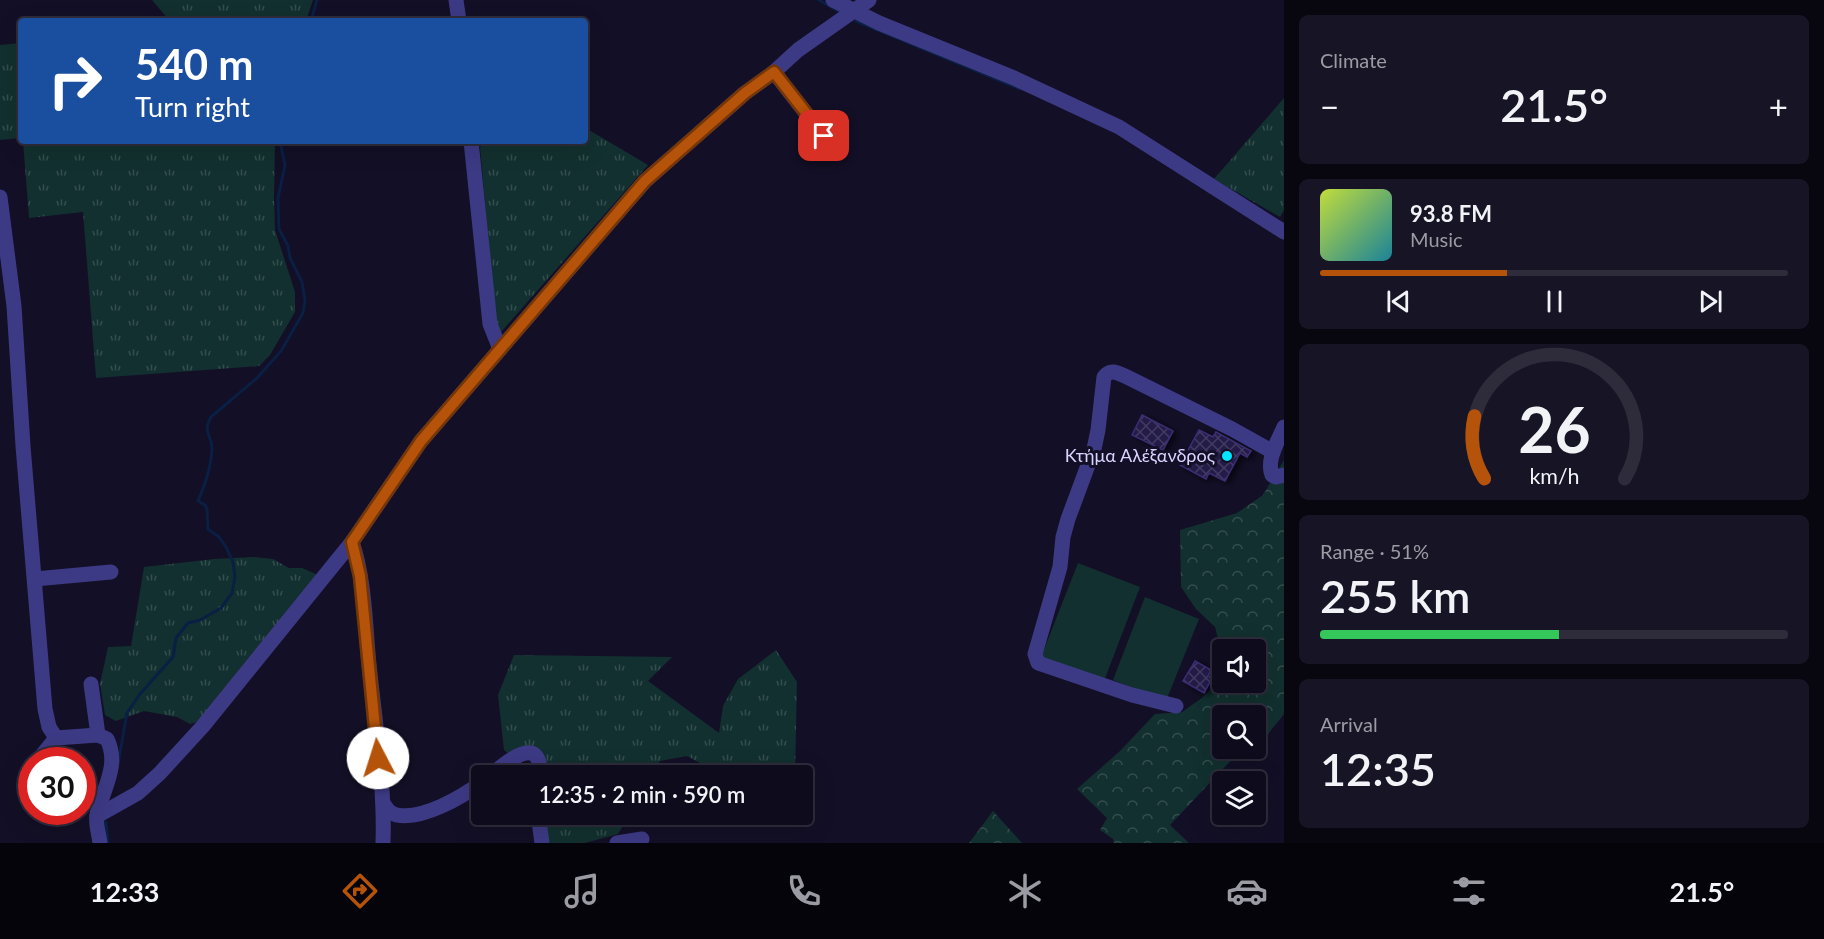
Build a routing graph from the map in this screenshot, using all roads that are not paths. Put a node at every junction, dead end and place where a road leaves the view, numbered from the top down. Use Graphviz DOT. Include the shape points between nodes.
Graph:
graph roads {
  1 [pos="456,0"];
  2 [pos="833,0"];
  3 [pos="869,0"];
  4 [pos="854,11"];
  5 [pos="459,18"];
  6 [pos="774,72"];
  7 [pos="471,144"];
  8 [pos="836,152"];
  9 [pos="0,197"];
  10 [pos="1284,232"];
  11 [pos="500,349"];
  12 [pos="1284,427"];
  13 [pos="1273,452"];
  14 [pos="1284,475"];
  15 [pos="352,542"];
  16 [pos="111,572"];
  17 [pos="34,579"];
  18 [pos="91,684"];
  19 [pos="1176,706"];
  20 [pos="98,735"];
  21 [pos="56,738"];
  22 [pos="49,747"];
  23 [pos="504,765"];
  24 [pos="540,765"];
  25 [pos="471,790"];
  26 [pos="383,803"];
  27 [pos="96,816"];
  28 [pos="540,825"];
  29 [pos="642,839"];
  30 [pos="100,843"];
  31 [pos="383,843"];
  32 [pos="542,843"];
  33 [pos="617,843"];
  1 -- 5 [label="street"];
  2 -- 4 [label="street"];
  3 -- 4 [label="street"];
  4 -- 6 [label="street"];
  4 -- 10 [label="street" via="1119,127"];
  6 -- 8 [label="street"];
  6 -- 11 [label="street" via="645,181"];
  7 -- 11 [label="street" via="490,324"];
  9 -- 17 [label="street" via="14,306"];
  11 -- 15 [label="street" via="421,441"];
  12 -- 13 [label="street"];
  13 -- 14 [label="street" via="1270,472 1276,477"];
  13 -- 19 [label="street" via="1127,377 1113,371 1104,377 1094,450 1068,519 1060,567 1035,654 1038,663"];
  15 -- 26 [label="street" via="361,585"];
  15 -- 27 [label="street" via="221,705 160,773 138,793"];
  16 -- 17 [label="street"];
  17 -- 21 [label="street" via="47,720"];
  18 -- 20 [label="street"];
  20 -- 21 [label="street"];
  20 -- 27 [label="street" via="110,744 111,771"];
  21 -- 22 [label="street"];
  23 -- 24 [label="street" via="525,752 535,756"];
  25 -- 26 [label="street" via="449,803 409,815 389,812"];
  26 -- 31 [label="street"];
  27 -- 30 [label="street"];
  28 -- 32 [label="street"];
  29 -- 33 [label="street"];
}
